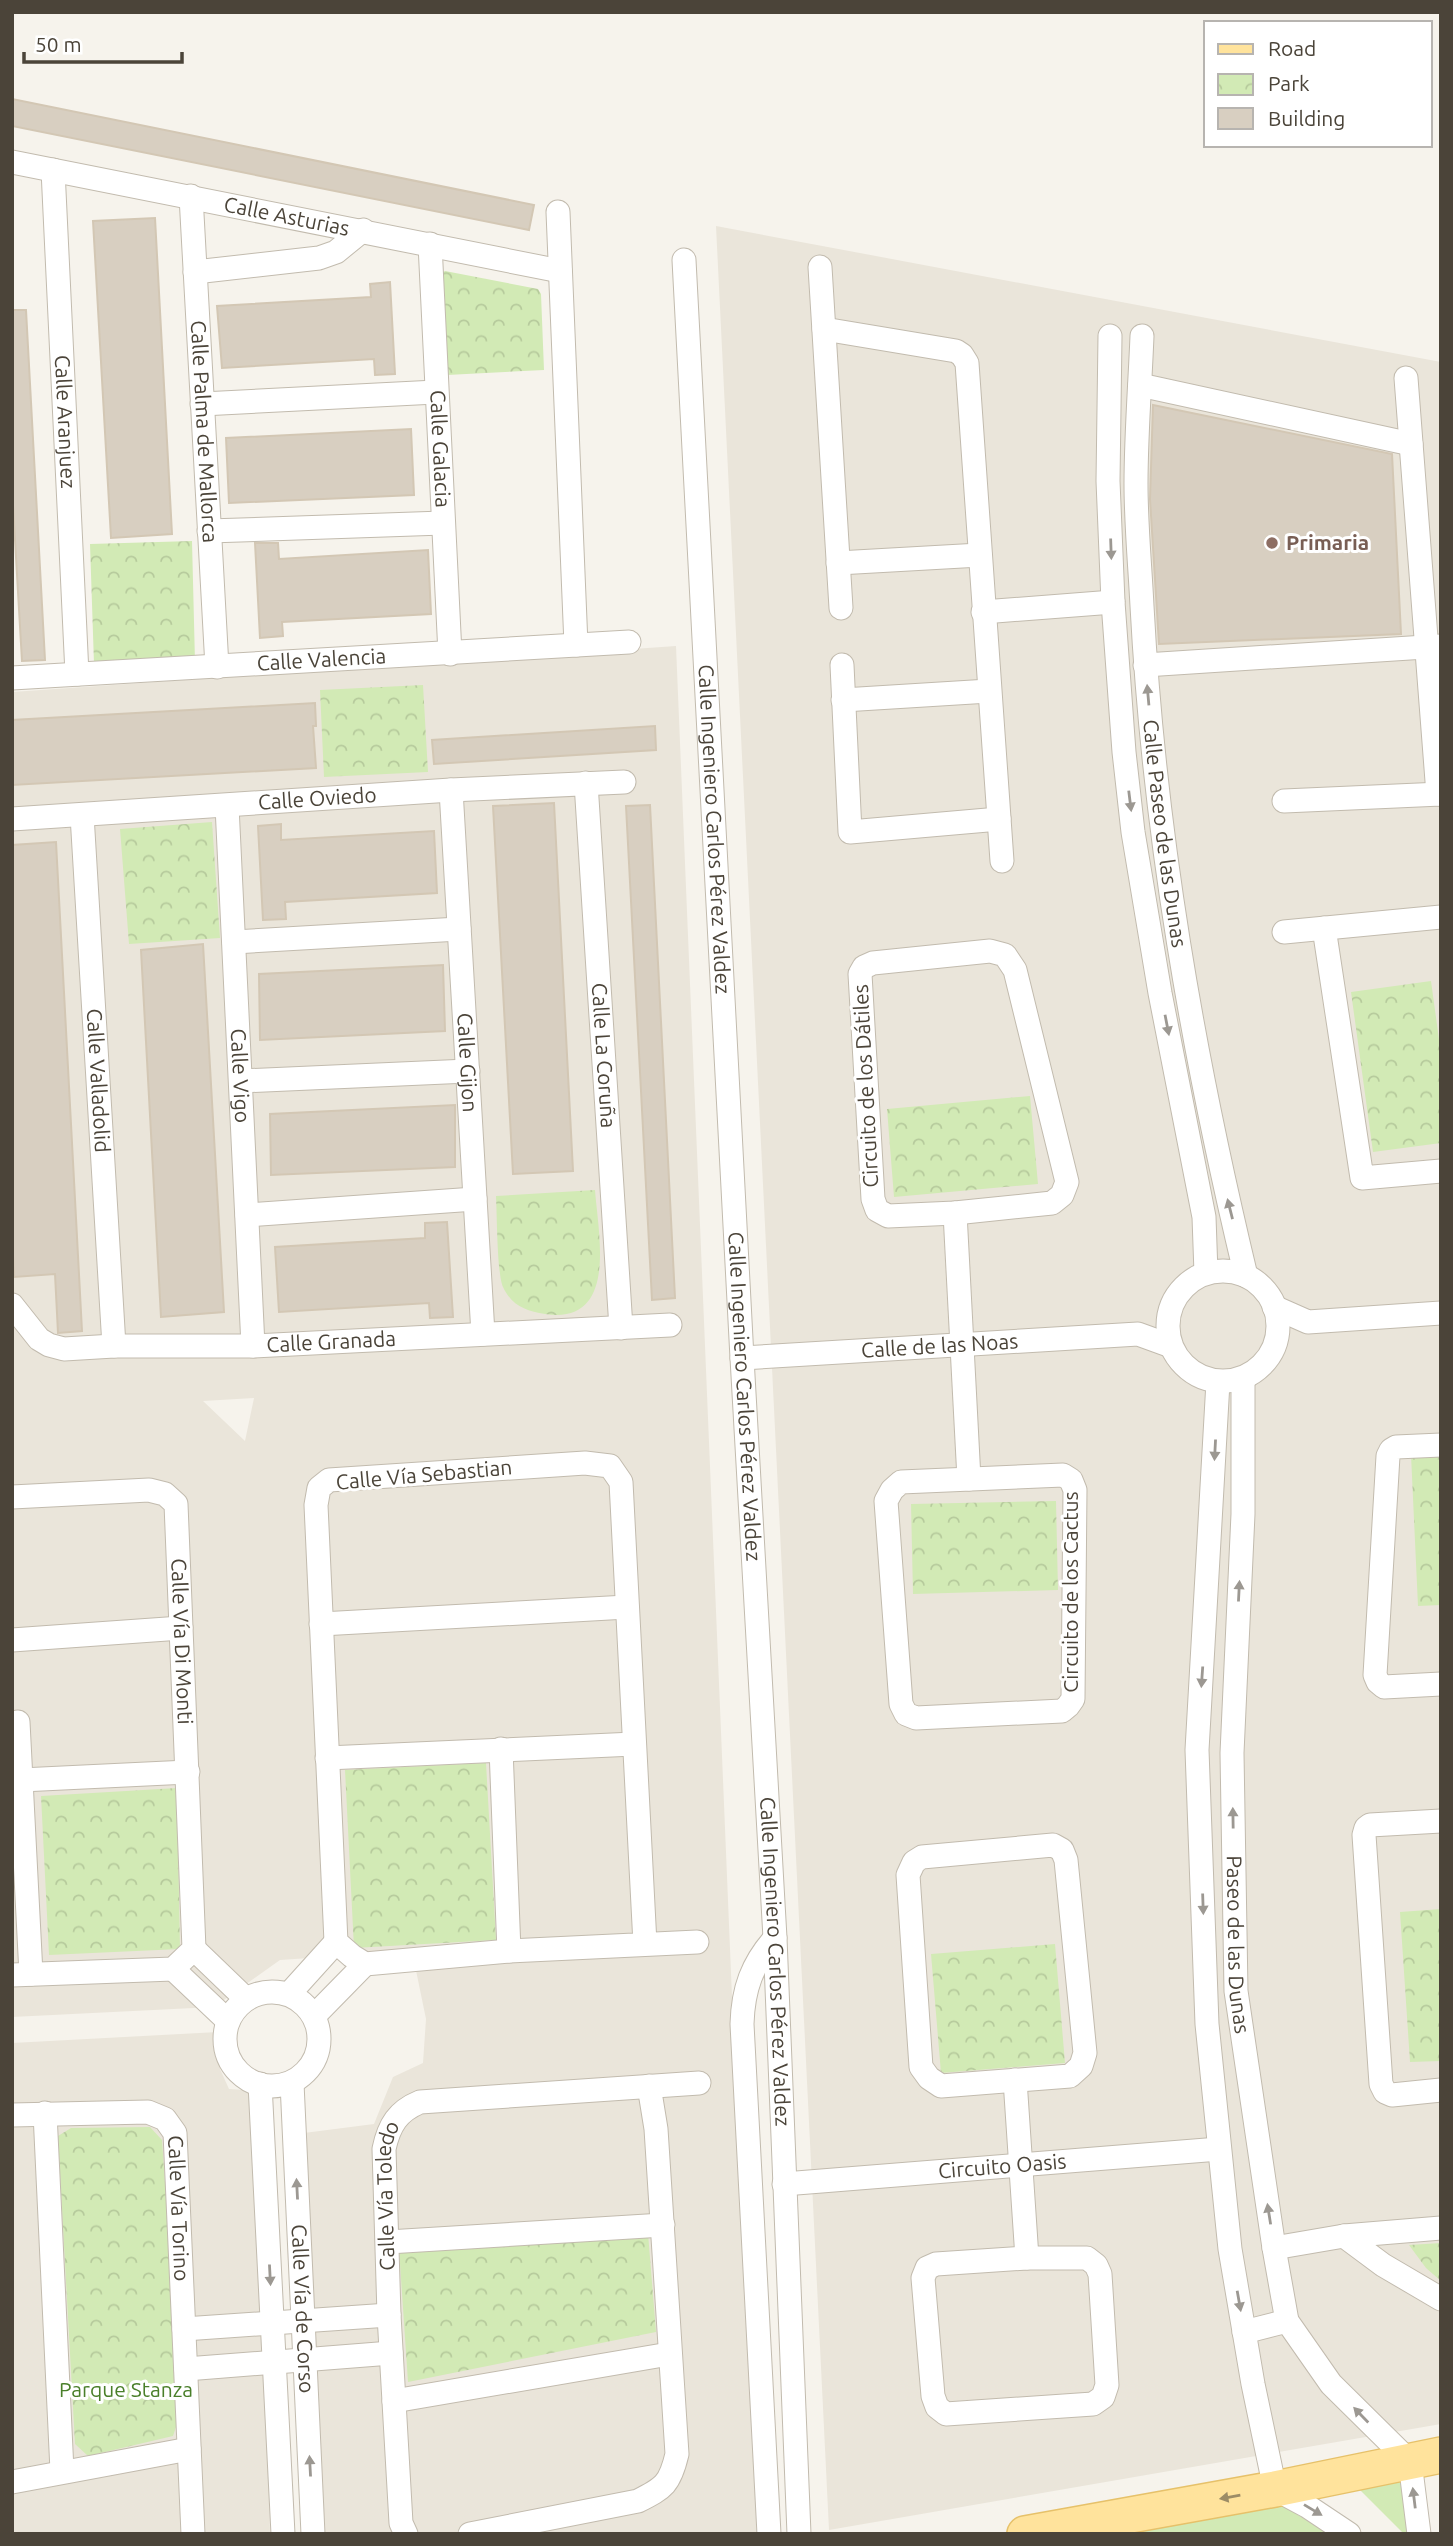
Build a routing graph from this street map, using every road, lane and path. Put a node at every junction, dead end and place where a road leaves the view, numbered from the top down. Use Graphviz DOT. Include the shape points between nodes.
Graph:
graph roads {
  1 [pos="12,162"];
  2 [pos="53,170"];
  3 [pos="191,196"];
  4 [pos="558,212"];
  5 [pos="363,230"];
  6 [pos="430,244"];
  7 [pos="684,260"];
  8 [pos="820,268"];
  9 [pos="560,271"];
  10 [pos="195,272"];
  11 [pos="824,329"];
  12 [pos="1110,336"];
  13 [pos="1142,336"];
  14 [pos="1406,378"];
  15 [pos="1139,385"];
  16 [pos="436,392"];
  17 [pos="202,404"];
  18 [pos="1411,444"];
  19 [pos="1108,481"];
  20 [pos="1136,486"];
  21 [pos="443,523"];
  22 [pos="209,531"];
  23 [pos="980,555"];
  24 [pos="838,563"];
  25 [pos="1113,602"];
  26 [pos="841,608"];
  27 [pos="983,612"];
  28 [pos="629,642"];
  29 [pos="576,645"];
  30 [pos="1434,647"];
  31 [pos="450,654"];
  32 [pos="842,664"];
  33 [pos="1145,665"];
  34 [pos="217,667"];
  35 [pos="78,674"];
  36 [pos="12,678"];
  37 [pos="989,691"];
  38 [pos="844,700"];
  39 [pos="1152,749"];
  40 [pos="1124,752"];
  41 [pos="624,782"];
  42 [pos="586,783"];
  43 [pos="450,790"];
  44 [pos="1439,794"];
  45 [pos="1284,800"];
  46 [pos="228,806"];
  47 [pos="82,815"];
  48 [pos="12,819"];
  49 [pos="999,819"];
  50 [pos="1002,861"];
  51 [pos="1441,917"];
  52 [pos="1324,928"];
  53 [pos="459,929"];
  54 [pos="1284,932"];
  55 [pos="234,942"];
  56 [pos="468,1071"];
  57 [pos="240,1080"];
  58 [pos="1441,1171"];
  59 [pos="475,1199"];
  60 [pos="954,1213"];
  61 [pos="247,1215"];
  62 [pos="1206,1273"];
  63 [pos="1246,1276"];
  64 [pos="12,1305"];
  65 [pos="1274,1307"];
  66 [pos="1441,1313"];
  67 [pos="1168,1315"];
  68 [pos="1308,1322"];
  69 [pos="670,1325"];
  70 [pos="621,1328"];
  71 [pos="483,1334"];
  72 [pos="1138,1334"];
  73 [pos="1275,1344"];
  74 [pos="960,1345"];
  75 [pos="114,1346"];
  76 [pos="253,1346"];
  77 [pos="1171,1346"];
  78 [pos="742,1358"];
  79 [pos="1243,1378"];
  80 [pos="1219,1382"];
  81 [pos="1441,1445"];
  82 [pos="969,1479"];
  83 [pos="12,1497"];
  84 [pos="627,1607"];
  85 [pos="321,1624"];
  86 [pos="181,1628"];
  87 [pos="12,1640"];
  88 [pos="1441,1684"];
  89 [pos="18,1722"];
  90 [pos="634,1744"];
  91 [pos="501,1749"];
  92 [pos="327,1758"];
  93 [pos="188,1772"];
  94 [pos="21,1780"];
  95 [pos="1441,1821"];
  96 [pos="775,1938"];
  97 [pos="336,1942"];
  98 [pos="697,1942"];
  99 [pos="645,1944"];
  100 [pos="194,1949"];
  101 [pos="509,1951"];
  102 [pos="365,1964"];
  103 [pos="173,1969"];
  104 [pos="22,1974"];
  105 [pos="1236,1991"];
  106 [pos="1206,1992"];
  107 [pos="289,1994"];
  108 [pos="246,1999"];
  109 [pos="314,2017"];
  110 [pos="228,2021"];
  111 [pos="1015,2080"];
  112 [pos="292,2083"];
  113 [pos="699,2083"];
  114 [pos="260,2084"];
  115 [pos="649,2086"];
  116 [pos="1441,2090"];
  117 [pos="45,2113"];
  118 [pos="12,2115"];
  119 [pos="1219,2149"];
  120 [pos="1020,2165"];
  121 [pos="784,2184"];
  122 [pos="663,2225"];
  123 [pos="1441,2228"];
  124 [pos="1344,2236"];
  125 [pos="388,2242"];
  126 [pos="1275,2248"];
  127 [pos="1027,2259"];
  128 [pos="1441,2299"];
  129 [pos="389,2315"];
  130 [pos="303,2321"];
  131 [pos="1287,2321"];
  132 [pos="272,2323"];
  133 [pos="184,2329"];
  134 [pos="1244,2332"];
  135 [pos="391,2353"];
  136 [pos="669,2354"];
  137 [pos="305,2359"];
  138 [pos="274,2362"];
  139 [pos="186,2369"];
  140 [pos="394,2401"];
  141 [pos="189,2449"];
  142 [pos="1425,2458"];
  143 [pos="62,2471"];
  144 [pos="12,2482"];
  145 [pos="1275,2489"];
  146 [pos="193,2534"];
  147 [pos="283,2534"];
  148 [pos="313,2534"];
  149 [pos="406,2534"];
  150 [pos="470,2534"];
  151 [pos="769,2534"];
  152 [pos="799,2534"];
  153 [pos="1025,2534"];
  154 [pos="1349,2534"];
  155 [pos="1419,2534"];
  1 -- 2 [label="street, Calle Asturias"];
  2 -- 3 [label="street, Calle Asturias"];
  2 -- 35 [label="street, Calle Aranjuez"];
  3 -- 5 [label="street, Calle Asturias"];
  3 -- 10 [label="street, Calle Palma de Mallorca"];
  4 -- 9 [label="street"];
  5 -- 6 [label="street, Calle Asturias"];
  5 -- 10 [label="street" via="336,252 319,258"];
  6 -- 9 [label="street, Calle Asturias"];
  6 -- 16 [label="street, Calle Galacia"];
  7 -- 78 [label="street, Calle Ingeniero Carlos Pérez Valdez"];
  8 -- 11 [label="street"];
  9 -- 29 [label="street"];
  10 -- 17 [label="street, Calle Palma de Mallorca"];
  11 -- 23 [label="street" via="962,355 967,363"];
  11 -- 24 [label="street"];
  12 -- 19 [label="street, Calle Paseo de las Dunas"];
  13 -- 15 [label="street, Calle Paseo de las Dunas"];
  14 -- 18 [label="street"];
  15 -- 18 [label="street"];
  15 -- 20 [label="street, Calle Paseo de las Dunas"];
  16 -- 17 [label="street"];
  16 -- 21 [label="street, Calle Galacia"];
  17 -- 22 [label="street, Calle Palma de Mallorca"];
  18 -- 30 [label="street"];
  19 -- 20 [label="street"];
  19 -- 25 [label="street, Calle Paseo de las Dunas, one-way"];
  20 -- 33 [label="street, Calle Paseo de las Dunas"];
  21 -- 22 [label="street"];
  21 -- 31 [label="street, Calle Galacia"];
  22 -- 34 [label="street, Calle Palma de Mallorca"];
  23 -- 24 [label="street"];
  23 -- 27 [label="street"];
  24 -- 26 [label="street"];
  25 -- 27 [label="street"];
  25 -- 40 [label="street, Calle Paseo de las Dunas"];
  27 -- 37 [label="street"];
  28 -- 29 [label="street, Calle Valencia"];
  29 -- 31 [label="street, Calle Valencia"];
  30 -- 33 [label="street"];
  30 -- 44 [label="street"];
  31 -- 34 [label="street, Calle Valencia"];
  32 -- 38 [label="street"];
  39 -- 33 [label="street, Calle Paseo de las Dunas, one-way"];
  34 -- 35 [label="street, Calle Valencia"];
  35 -- 36 [label="street, Calle Valencia"];
  37 -- 38 [label="street"];
  37 -- 49 [label="street"];
  38 -- 49 [label="street" via="850,832"];
  39 -- 40 [label="street"];
  63 -- 39 [label="street, Calle Paseo de las Dunas, one-way" via="1194,1040"];
  40 -- 62 [label="street, Calle Paseo de las Dunas, one-way" via="1160,993 1204,1217"];
  41 -- 42 [label="street, Calle Oviedo"];
  42 -- 43 [label="street, Calle Oviedo"];
  42 -- 70 [label="street, Calle La Coruña"];
  43 -- 46 [label="street, Calle Oviedo"];
  43 -- 53 [label="street, Calle Gijon"];
  44 -- 45 [label="street"];
  46 -- 47 [label="street, Calle Oviedo"];
  46 -- 55 [label="street, Calle Vigo"];
  47 -- 48 [label="street, Calle Oviedo"];
  47 -- 75 [label="street, Calle Valladolid"];
  49 -- 50 [label="street"];
  51 -- 52 [label="street"];
  52 -- 54 [label="street"];
  52 -- 58 [label="street" via="1362,1178"];
  53 -- 55 [label="street"];
  53 -- 56 [label="street, Calle Gijon"];
  55 -- 57 [label="street, Calle Vigo"];
  56 -- 57 [label="street"];
  56 -- 59 [label="street, Calle Gijon"];
  57 -- 61 [label="street, Calle Vigo"];
  59 -- 61 [label="street"];
  59 -- 71 [label="street, Calle Gijon"];
  60 -- 60 [label="street, Circuito de los Dátiles" via="888,1216 877,1210 860,974 873,963 990,951 1005,955 1015,970 1067,1182 1052,1203"];
  60 -- 74 [label="street"];
  61 -- 76 [label="street, Calle Vigo"];
  62 -- 63 [label="street" via="1226,1270"];
  62 -- 67 [label="street" via="1181,1289"];
  63 -- 65 [label="street" via="1258,1283"];
  64 -- 75 [label="street, Calle Granada" via="49,1345 64,1349"];
  65 -- 68 [label="street"];
  65 -- 73 [label="street" via="1278,1319"];
  66 -- 68 [label="street"];
  67 -- 72 [label="street, Calle de las Noas"];
  67 -- 77 [label="street"];
  68 -- 73 [label="street"];
  69 -- 70 [label="street, Calle Granada"];
  70 -- 71 [label="street, Calle Granada"];
  71 -- 76 [label="street, Calle Granada"];
  72 -- 74 [label="street, Calle de las Noas"];
  72 -- 77 [label="street, Calle de las Noas"];
  73 -- 79 [label="street" via="1262,1364"];
  74 -- 78 [label="street, Calle de las Noas"];
  74 -- 82 [label="street"];
  75 -- 76 [label="street, Calle Granada"];
  77 -- 80 [label="street" via="1190,1371"];
  78 -- 96 [label="street, Calle Ingeniero Carlos Pérez Valdez"];
  79 -- 80 [label="street"];
  105 -- 79 [label="street, Paseo de las Dunas, one-way" via="1232,1753"];
  80 -- 106 [label="street, Paseo de las Dunas, one-way" via="1197,1750"];
  81 -- 88 [label="street" via="1396,1447 1388,1456 1375,1675 1384,1687"];
  82 -- 82 [label="street, Circuito de los Cactus" via="901,1482 886,1501 901,1704 906,1714 916,1718 1062,1711 1073,1699 1076,1490 1063,1475"];
  83 -- 86 [label="street, Calle Vía Di Monti" via="149,1490 165,1494 176,1504"];
  84 -- 85 [label="street"];
  84 -- 85 [label="street, Calle Vía Sebastian" via="621,1482 610,1466 584,1462 329,1480 319,1488 316,1505"];
  84 -- 90 [label="street, Calle Vía Sebastian"];
  85 -- 92 [label="street, Calle Vía Sebastian"];
  86 -- 87 [label="street"];
  86 -- 93 [label="street, Calle Vía Di Monti"];
  89 -- 94 [label="street"];
  90 -- 91 [label="street"];
  90 -- 99 [label="street, Calle Vía Sebastian"];
  91 -- 92 [label="street"];
  91 -- 101 [label="street"];
  92 -- 97 [label="street, Calle Vía Sebastian"];
  93 -- 94 [label="street"];
  93 -- 100 [label="street, Calle Vía Di Monti"];
  94 -- 104 [label="street"];
  95 -- 116 [label="street" via="1370,1825 1364,1835 1381,2084 1392,2095"];
  96 -- 121 [label="street, Calle Ingeniero Carlos Pérez Valdez"];
  96 -- 151 [label="street" via="759,1956 742,2000"];
  97 -- 102 [label="street"];
  97 -- 107 [label="street"];
  98 -- 99 [label="street"];
  99 -- 101 [label="street"];
  100 -- 103 [label="street"];
  100 -- 108 [label="street"];
  101 -- 102 [label="street"];
  102 -- 109 [label="street"];
  103 -- 104 [label="street"];
  103 -- 110 [label="street"];
  105 -- 106 [label="street"];
  126 -- 105 [label="street, Paseo de las Dunas, one-way"];
  106 -- 119 [label="street, Paseo de las Dunas"];
  107 -- 108 [label="street" via="275,1991"];
  107 -- 109 [label="street"];
  108 -- 110 [label="street"];
  109 -- 112 [label="street" via="319,2043 314,2060"];
  110 -- 114 [label="street" via="226,2050 232,2064"];
  111 -- 111 [label="street" via="941,2086 921,2067 908,1875 922,1857 1053,1845 1062,1850 1085,2053 1081,2066 1070,2076"];
  111 -- 120 [label="street"];
  112 -- 114 [label="street"];
  130 -- 112 [label="street, Calle Vía de Corso, one-way"];
  113 -- 115 [label="street, Calle Vía Toledo"];
  114 -- 132 [label="street, Calle Vía de Corso, one-way"];
  115 -- 122 [label="street"];
  115 -- 125 [label="street, Calle Vía Toledo" via="421,2102 406,2108 387,2132 384,2149"];
  117 -- 118 [label="street, Calle Vía Torino"];
  117 -- 133 [label="street, Calle Vía Torino" via="148,2112 171,2126 175,2133"];
  117 -- 143 [label="street"];
  119 -- 120 [label="street, Circuito Oasis"];
  119 -- 134 [label="street, Paseo de las Dunas, one-way"];
  120 -- 121 [label="street, Circuito Oasis"];
  120 -- 127 [label="street"];
  121 -- 152 [label="street, Calle Ingeniero Carlos Pérez Valdez"];
  122 -- 125 [label="street"];
  122 -- 136 [label="street"];
  123 -- 124 [label="street"];
  124 -- 126 [label="street"];
  124 -- 128 [label="street"];
  125 -- 129 [label="street, Calle Vía Toledo"];
  126 -- 131 [label="street, Paseo de las Dunas"];
  127 -- 127 [label="street" via="1087,2258 1096,2265 1107,2385 1103,2396 1093,2404 946,2414 933,2396 923,2278 927,2268"];
  129 -- 130 [label="street"];
  129 -- 135 [label="street, Calle Vía Toledo"];
  130 -- 132 [label="street"];
  130 -- 137 [label="street, Calle Vía de Corso"];
  131 -- 134 [label="street"];
  142 -- 131 [label="street, Paseo de las Dunas, one-way" via="1331,2384"];
  132 -- 133 [label="street"];
  132 -- 138 [label="street, Calle Vía de Corso"];
  133 -- 139 [label="street, Calle Vía Torino"];
  134 -- 145 [label="street, Paseo de las Dunas"];
  135 -- 137 [label="street"];
  135 -- 140 [label="street, Calle Vía Toledo"];
  136 -- 140 [label="street"];
  136 -- 150 [label="street" via="677,2454 663,2488 638,2501"];
  137 -- 138 [label="street"];
  148 -- 137 [label="street, Calle Vía de Corso, one-way"];
  138 -- 139 [label="street"];
  138 -- 147 [label="street, Calle Vía de Corso"];
  139 -- 141 [label="street, Calle Vía Torino"];
  140 -- 149 [label="street, Calle Vía Toledo" via="401,2523"];
  141 -- 143 [label="street"];
  141 -- 146 [label="street, Calle Vía Torino"];
  142 -- 145 [label="main road"];
  155 -- 142 [label="street, one-way"];
  143 -- 144 [label="street"];
  145 -- 153 [label="main road, one-way"];
  145 -- 154 [label="street, one-way"];
}
